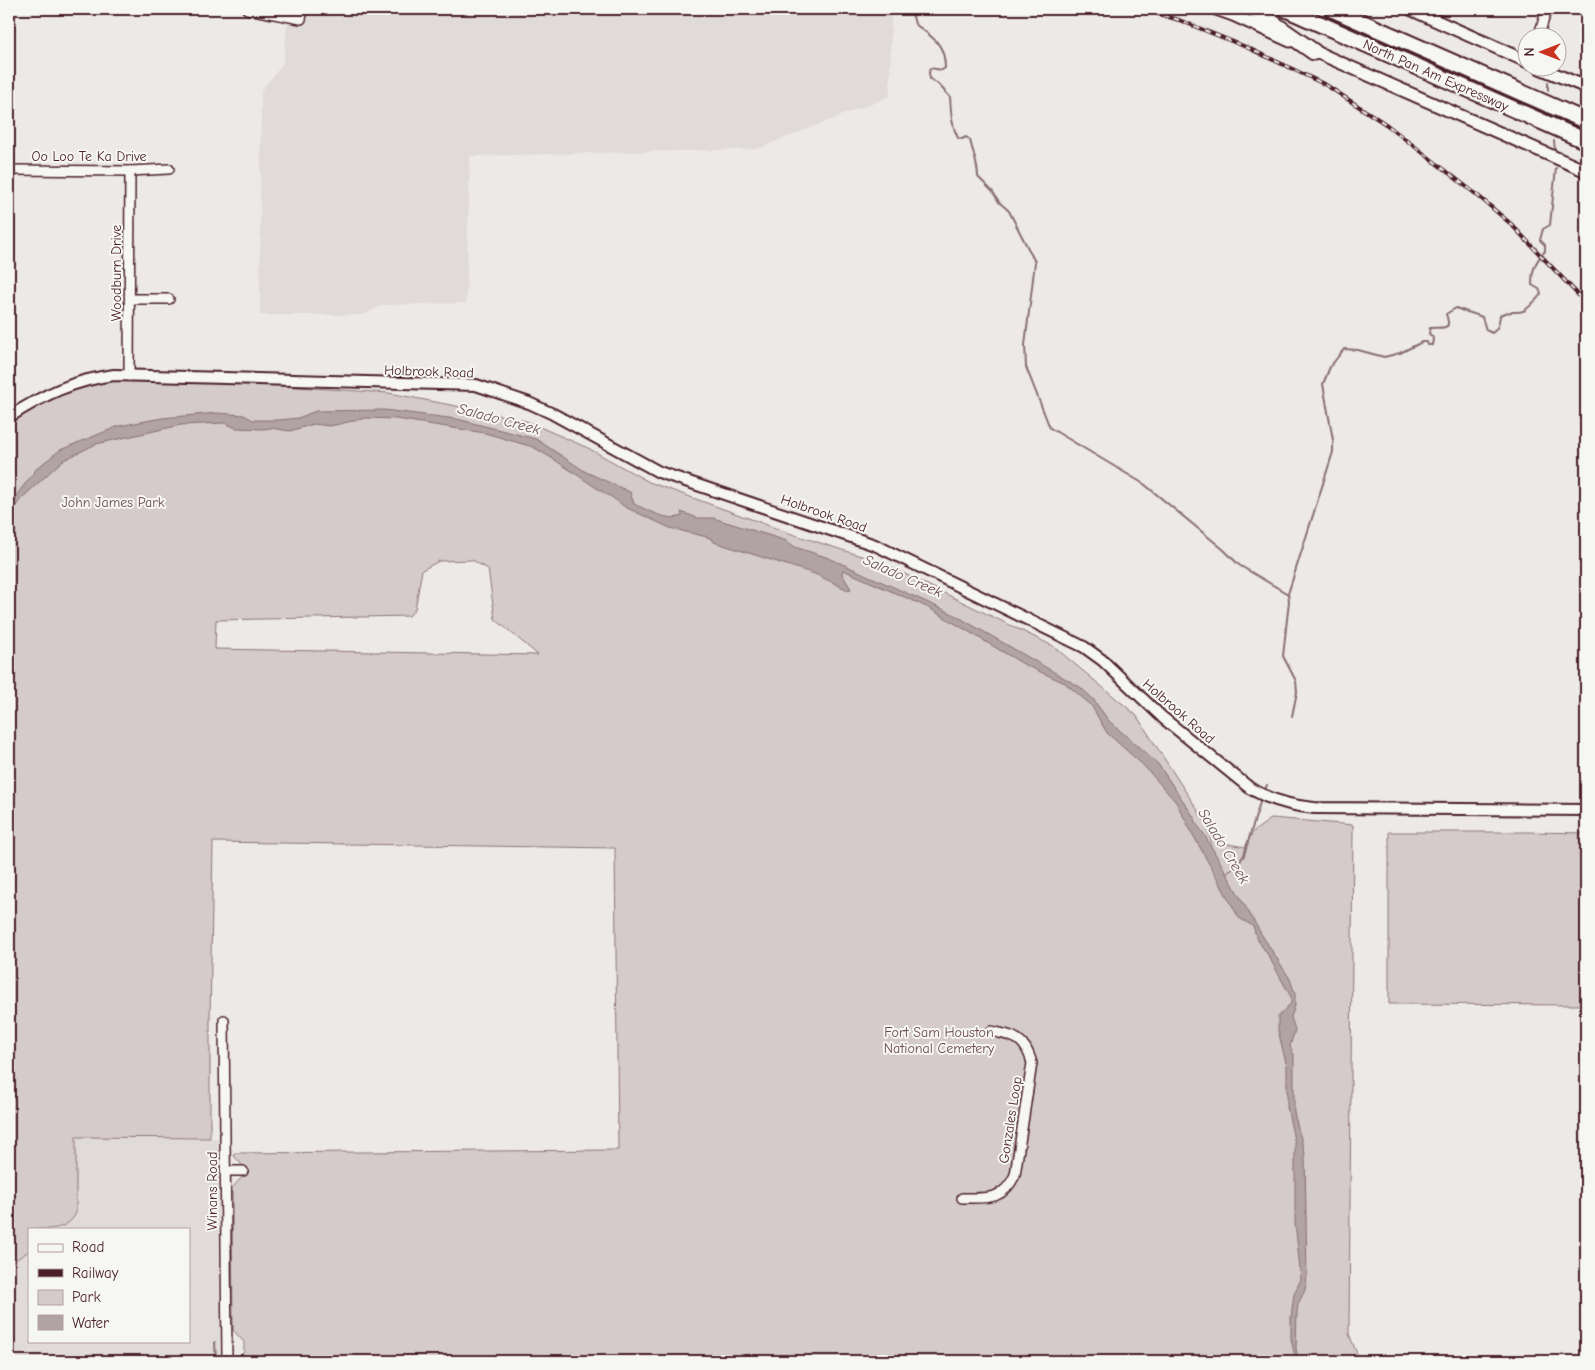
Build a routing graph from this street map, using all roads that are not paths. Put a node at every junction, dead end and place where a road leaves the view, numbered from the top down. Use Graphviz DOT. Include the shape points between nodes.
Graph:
graph roads {
  1 [pos="246,9"];
  2 [pos="303,9"];
  3 [pos="1216,9"];
  4 [pos="1253,9"];
  5 [pos="1286,9"];
  6 [pos="1332,9"];
  7 [pos="1410,9"];
  8 [pos="1546,9"];
  9 [pos="1541,28"];
  10 [pos="1314,52"];
  11 [pos="1518,57"];
  12 [pos="1564,78"];
  13 [pos="1586,87"];
  14 [pos="1586,121"];
  15 [pos="1586,141"];
  16 [pos="169,169"];
  17 [pos="9,170"];
  18 [pos="130,171"];
  19 [pos="1586,171"];
  20 [pos="130,299"];
  21 [pos="169,299"];
  22 [pos="129,376"];
  23 [pos="9,417"];
  24 [pos="1586,810"];
  25 [pos="224,1020"];
  26 [pos="991,1031"];
  27 [pos="226,1171"];
  28 [pos="244,1171"];
  29 [pos="962,1198"];
  30 [pos="227,1361"];
  1 -- 2 [label="street" via="302,19"];
  3 -- 10 [label="main road"];
  4 -- 10 [label="highway"];
  5 -- 15 [label="highway, North Pan Am Expressway"];
  6 -- 14 [label="highway, North Pan Am Expressway"];
  7 -- 11 [label="main road"];
  8 -- 9 [label="street"];
  10 -- 19 [label="main road"];
  12 -- 13 [label="main road"];
  16 -- 18 [label="street, Oo Loo Te Ka Drive"];
  17 -- 18 [label="street, Oo Loo Te Ka Drive"];
  18 -- 20 [label="street, Woodburn Drive"];
  20 -- 21 [label="street"];
  20 -- 22 [label="street, Woodburn Drive"];
  22 -- 23 [label="street, Holbrook Road" via="98,377 67,386"];
  22 -- 24 [label="street, Holbrook Road" via="476,385 553,414 659,472 875,545 1084,647 1163,718 1264,796 1297,807 1314,808"];
  25 -- 27 [label="street, Winans Road"];
  26 -- 29 [label="street, Gonzales Loop" via="1018,1038 1025,1045 1032,1063 1015,1175 1011,1184 998,1195"];
  27 -- 28 [label="street"];
  27 -- 30 [label="street, Winans Road"];
}
